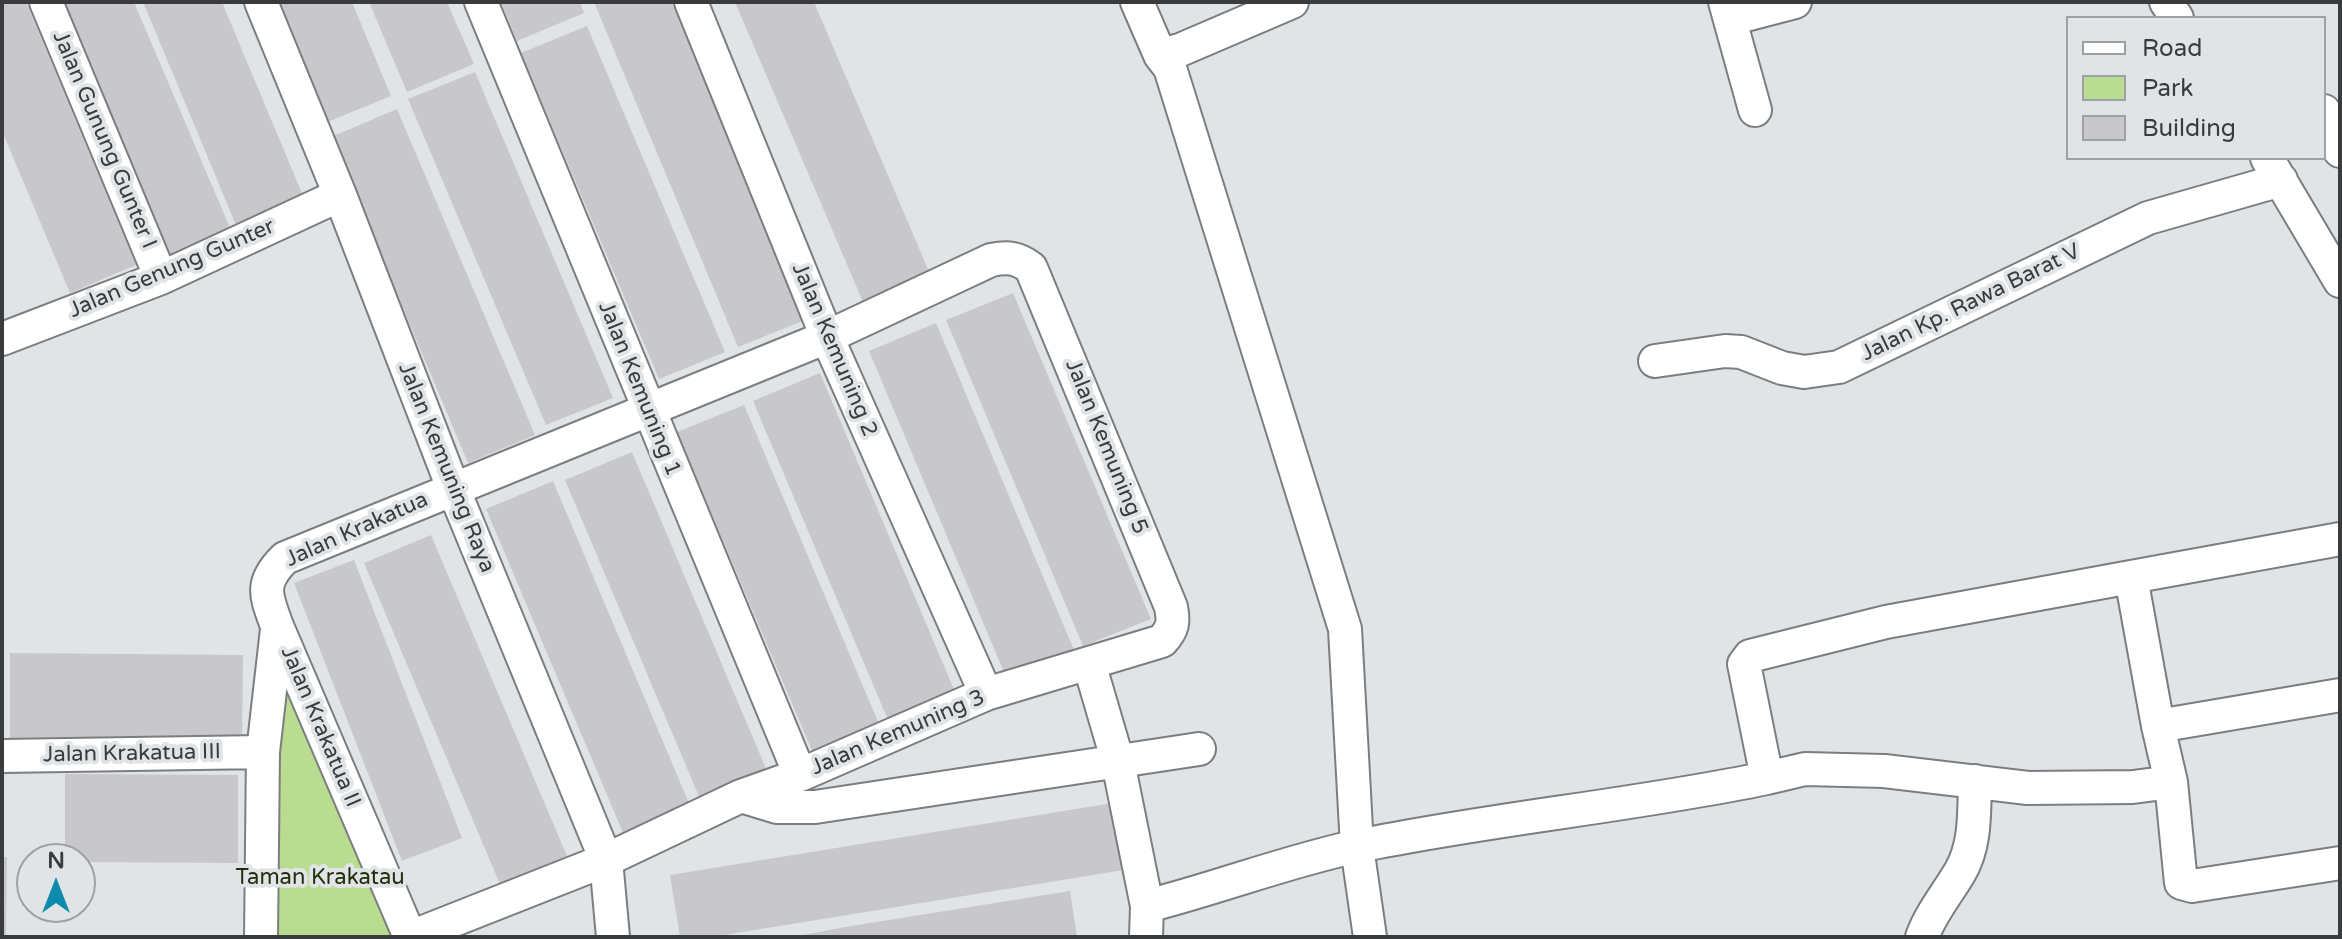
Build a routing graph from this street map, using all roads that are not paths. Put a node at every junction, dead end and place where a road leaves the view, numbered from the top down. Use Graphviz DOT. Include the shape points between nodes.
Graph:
graph roads {
  1 [pos="46,2"];
  2 [pos="261,2"];
  3 [pos="481,2"];
  4 [pos="691,2"];
  5 [pos="1137,2"];
  6 [pos="1292,2"];
  7 [pos="1795,2"];
  8 [pos="1728,11"];
  9 [pos="1160,55"];
  10 [pos="1755,110"];
  11 [pos="2326,116"];
  12 [pos="2340,151"];
  13 [pos="2274,169"];
  14 [pos="340,195"];
  15 [pos="161,278"];
  16 [pos="2340,281"];
  17 [pos="827,337"];
  18 [pos="2,339"];
  19 [pos="1655,361"];
  20 [pos="648,411"];
  21 [pos="453,488"];
  22 [pos="2340,539"];
  23 [pos="2131,577"];
  24 [pos="1171,607"];
  25 [pos="277,626"];
  26 [pos="1089,663"];
  27 [pos="986,694"];
  28 [pos="2340,695"];
  29 [pos="2158,726"];
  30 [pos="1199,749"];
  31 [pos="263,752"];
  32 [pos="2,756"];
  33 [pos="1118,762"];
  34 [pos="800,775"];
  35 [pos="1767,778"];
  36 [pos="1975,781"];
  37 [pos="2171,782"];
  38 [pos="741,796"];
  39 [pos="1357,847"];
  40 [pos="606,860"];
  41 [pos="2340,863"];
  42 [pos="1147,922"];
  43 [pos="261,937"];
  44 [pos="411,937"];
  45 [pos="613,937"];
  46 [pos="1370,937"];
  47 [pos="1922,937"];
  1 -- 15 [label="street, Jalan Gunung Gunter I"];
  2 -- 14 [label="street, Jalan Kemuning Raya"];
  3 -- 20 [label="street, Jalan Kemuning 1"];
  4 -- 17 [label="street, Jalan Kemuning 2"];
  5 -- 9 [label="street"];
  6 -- 9 [label="street"];
  7 -- 8 [label="street"];
  8 -- 10 [label="street"];
  9 -- 39 [label="street" via="1170,68 1345,629"];
  11 -- 12 [label="street"];
  13 -- 16 [label="street"];
  13 -- 19 [label="street, Jalan Kp. Rawa Barat V" via="2148,218 1839,367 1804,372 1725,351"];
  14 -- 15 [label="street, Jalan Genung Gunter"];
  14 -- 21 [label="street, Jalan Kemuning Raya"];
  15 -- 18 [label="street, Jalan Genung Gunter"];
  17 -- 20 [label="street, Jalan Krakatua"];
  17 -- 24 [label="street, Jalan Kemuning 5" via="991,260 1007,257 1031,268"];
  17 -- 27 [label="street, Jalan Kemuning 2"];
  20 -- 21 [label="street, Jalan Krakatua"];
  20 -- 34 [label="street, Jalan Kemuning 1"];
  21 -- 25 [label="street, Jalan Krakatua" via="285,558 267,585"];
  21 -- 40 [label="street, Jalan Kemuning Raya"];
  22 -- 23 [label="street"];
  23 -- 29 [label="street"];
  23 -- 35 [label="street" via="1886,622 1750,656 1744,664"];
  24 -- 26 [label="street, Jalan Kemuning 3" via="1174,621 1162,641"];
  25 -- 31 [label="street, Jalan Krakatua II"];
  25 -- 44 [label="street, Jalan Krakatua II"];
  26 -- 27 [label="street, Jalan Kemuning 3"];
  26 -- 33 [label="street"];
  27 -- 34 [label="street, Jalan Kemuning 3"];
  28 -- 29 [label="street"];
  29 -- 37 [label="street"];
  30 -- 33 [label="street"];
  31 -- 32 [label="street, Jalan Krakatua III"];
  31 -- 43 [label="street, Jalan Krakatua II"];
  33 -- 38 [label="street" via="815,807 777,807"];
  33 -- 42 [label="street"];
  34 -- 38 [label="street, Jalan Kemuning 3"];
  35 -- 36 [label="street" via="1805,769"];
  35 -- 39 [label="street"];
  36 -- 37 [label="street" via="2028,788"];
  36 -- 47 [label="street" via="1971,845"];
  37 -- 41 [label="street" via="2181,883 2186,886"];
  38 -- 40 [label="street, Jalan Kemuning 3"];
  39 -- 42 [label="street"];
  39 -- 46 [label="street"];
  40 -- 44 [label="street, Jalan Kemuning 3"];
  40 -- 45 [label="street, Jalan Kemuning Raya"];
}
